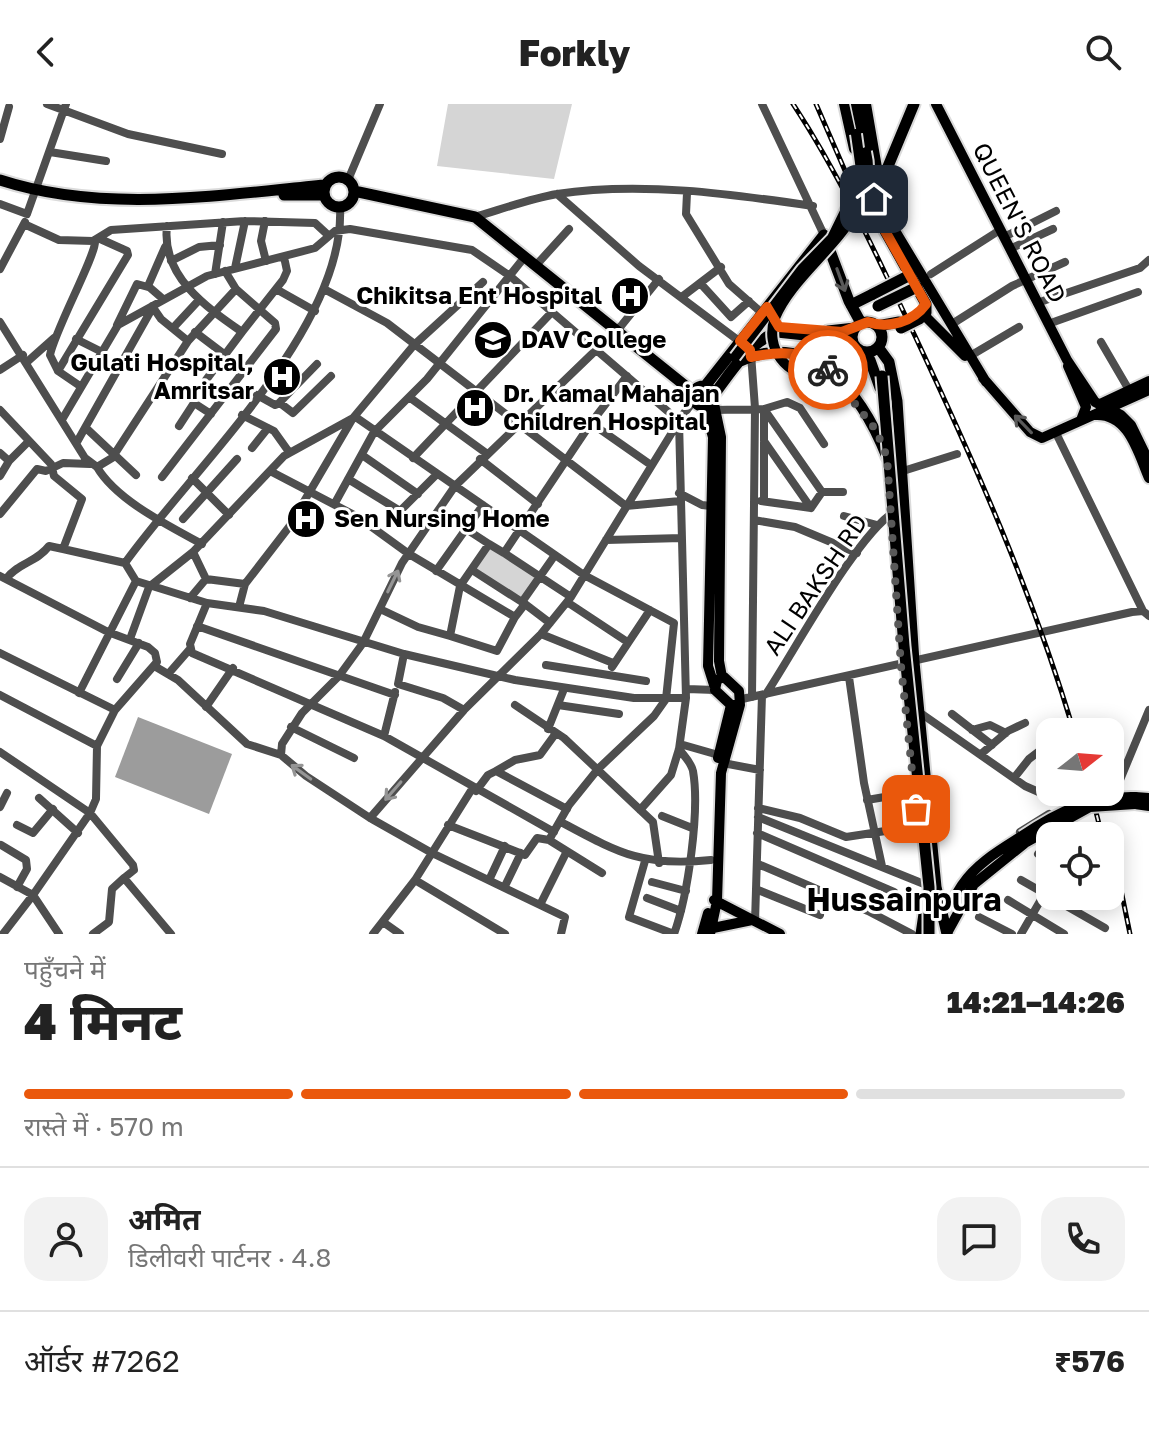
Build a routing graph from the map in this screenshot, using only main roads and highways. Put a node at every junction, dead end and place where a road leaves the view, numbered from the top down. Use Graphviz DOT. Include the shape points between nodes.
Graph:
graph roads {
  1 [pos="847,104"];
  2 [pos="856,104"];
  3 [pos="866,104"];
  4 [pos="911,104"];
  5 [pos="936,104"];
  6 [pos="0,180"];
  7 [pos="879,184"];
  8 [pos="0,186"];
  9 [pos="351,186"];
  10 [pos="324,190"];
  11 [pos="36,195"];
  12 [pos="874,199"];
  13 [pos="475,217"];
  14 [pos="910,275"];
  15 [pos="921,306"];
  16 [pos="764,310"];
  17 [pos="855,322"];
  18 [pos="900,325"];
  19 [pos="877,326"];
  20 [pos="618,328"];
  21 [pos="880,343"];
  22 [pos="751,353"];
  23 [pos="887,357"];
  24 [pos="736,360"];
  25 [pos="864,360"];
  26 [pos="1067,360"];
  27 [pos="887,379"];
  28 [pos="1149,381"];
  29 [pos="986,382"];
  30 [pos="1149,390"];
  31 [pos="1132,394"];
  32 [pos="700,401"];
  33 [pos="1103,406"];
  34 [pos="1085,418"];
  35 [pos="1128,421"];
  36 [pos="887,457"];
  37 [pos="1149,462"];
  38 [pos="1149,478"];
  39 [pos="717,684"];
  40 [pos="749,699"];
  41 [pos="722,758"];
  42 [pos="1149,798"];
  43 [pos="1149,806"];
  44 [pos="1023,839"];
  45 [pos="713,900"];
  46 [pos="936,915"];
  47 [pos="754,921"];
  48 [pos="711,931"];
  49 [pos="702,934"];
  50 [pos="780,934"];
  51 [pos="921,934"];
  52 [pos="931,934"];
  53 [pos="948,934"];
  1 -- 12 [label="main road" via="857,162"];
  1 -- 24 [label="main road, bridge" via="862,177 832,238 802,269"];
  2 -- 25 [label="main road, bridge" via="869,176 863,194 834,247 778,312 772,334 780,359 802,374 825,374"];
  3 -- 7 [label="main road"];
  4 -- 7 [label="highway"];
  5 -- 26 [label="main road, QUEEN'S ROAD"];
  6 -- 11 [label="highway"];
  7 -- 12 [label="highway"];
  7 -- 29 [label="main road" via="885,214"];
  8 -- 11 [label="highway"];
  9 -- 10 [label="highway" via="333,178"];
  9 -- 10 [label="highway" via="350,202 340,207 331,206"];
  9 -- 13 [label="highway"];
  10 -- 11 [label="highway" via="98,206"];
  12 -- 14 [label="highway" via="880,222"];
  13 -- 20 [label="highway"];
  13 -- 20 [label="highway" via="493,225"];
  14 -- 15 [label="highway, bridge"];
  14 -- 17 [label="highway, bridge" via="873,294"];
  15 -- 17 [label="highway, bridge" via="878,306"];
  15 -- 18 [label="highway, bridge"];
  15 -- 29 [label="main road"];
  16 -- 17 [label="highway" via="779,327 842,332"];
  16 -- 17 [label="highway, one-way" via="824,235"];
  16 -- 32 [label="highway"];
  17 -- 19 [label="highway"];
  17 -- 21 [label="highway" via="862,352"];
  17 -- 22 [label="highway" via="777,332 760,339"];
  18 -- 19 [label="highway"];
  18 -- 21 [label="highway"];
  19 -- 21 [label="highway"];
  20 -- 32 [label="highway"];
  21 -- 23 [label="highway"];
  22 -- 24 [label="highway"];
  22 -- 36 [label="highway" via="807,355 825,367 876,430"];
  23 -- 27 [label="highway"];
  23 -- 46 [label="highway" via="896,387"];
  24 -- 32 [label="highway"];
  25 -- 27 [label="highway"];
  25 -- 36 [label="highway" via="881,392"];
  26 -- 33 [label="main road, QUEEN'S ROAD"];
  26 -- 34 [label="main road, QUEEN'S ROAD" via="1086,407"];
  27 -- 52 [label="highway, bridge" via="904,646"];
  28 -- 31 [label="main road"];
  34 -- 29 [label="main road, one-way" via="1042,438 1030,432"];
  30 -- 31 [label="main road"];
  31 -- 33 [label="main road"];
  31 -- 35 [label="main road"];
  32 -- 39 [label="main road" via="713,437 708,666"];
  32 -- 39 [label="main road" via="721,437"];
  33 -- 34 [label="main road"];
  33 -- 35 [label="main road"];
  34 -- 38 [label="main road" via="1107,416 1122,424"];
  35 -- 37 [label="main road"];
  36 -- 46 [label="highway" via="914,792 924,884"];
  39 -- 40 [label="main road"];
  39 -- 40 [label="main road"];
  40 -- 41 [label="main road"];
  41 -- 45 [label="main road"];
  41 -- 45 [label="main road" via="711,860"];
  42 -- 44 [label="main road, bridge" via="1088,800 1050,817"];
  43 -- 44 [label="main road, bridge" via="1090,807"];
  44 -- 46 [label="main road" via="986,859"];
  44 -- 53 [label="main road" via="974,884"];
  45 -- 47 [label="main road"];
  45 -- 48 [label="main road"];
  45 -- 49 [label="main road"];
  46 -- 51 [label="highway"];
  46 -- 53 [label="highway"];
  47 -- 48 [label="main road"];
  47 -- 50 [label="main road"];
}
